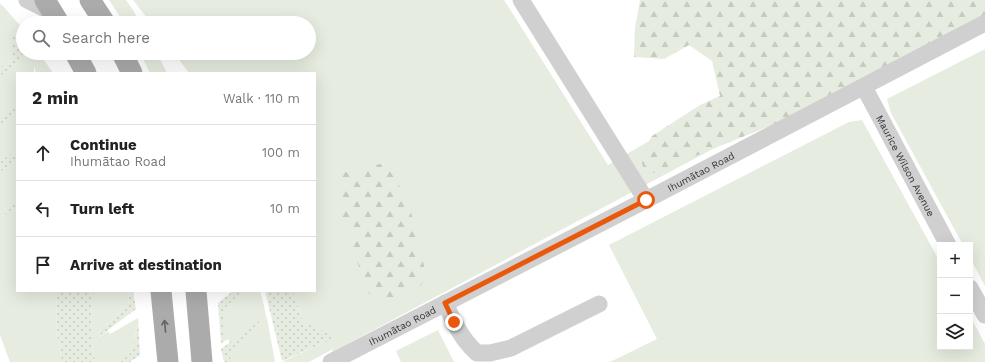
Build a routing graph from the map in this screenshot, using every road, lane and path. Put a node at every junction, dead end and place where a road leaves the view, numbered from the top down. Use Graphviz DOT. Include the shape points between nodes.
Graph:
graph roads {
  1 [pos="27,0"];
  2 [pos="90,0"];
  3 [pos="521,0"];
  4 [pos="52,12"];
  5 [pos="100,16"];
  6 [pos="985,23"];
  7 [pos="79,60"];
  8 [pos="126,60"];
  9 [pos="85,72"];
  10 [pos="132,72"];
  11 [pos="864,87"];
  12 [pos="646,200"];
  13 [pos="946,242"];
  14 [pos="161,292"];
  15 [pos="196,292"];
  16 [pos="973,294"];
  17 [pos="445,303"];
  18 [pos="599,304"];
  19 [pos="985,316"];
  20 [pos="168,362"];
  21 [pos="202,362"];
  22 [pos="331,362"];
  1 -- 4 [label="street"];
  2 -- 5 [label="main road"];
  3 -- 12 [label="street"];
  6 -- 11 [label="street, Ihumātao Road"];
  7 -- 9 [label="main road"];
  8 -- 10 [label="main road"];
  11 -- 12 [label="street, Ihumātao Road"];
  11 -- 13 [label="street, Maurice Wilson Avenue"];
  12 -- 17 [label="street, Ihumātao Road"];
  20 -- 14 [label="main road, one-way"];
  15 -- 21 [label="main road"];
  16 -- 19 [label="street"];
  17 -- 18 [label="street" via="454,322 470,347 477,353 510,348"];
  17 -- 22 [label="street, Ihumātao Road"];
}
